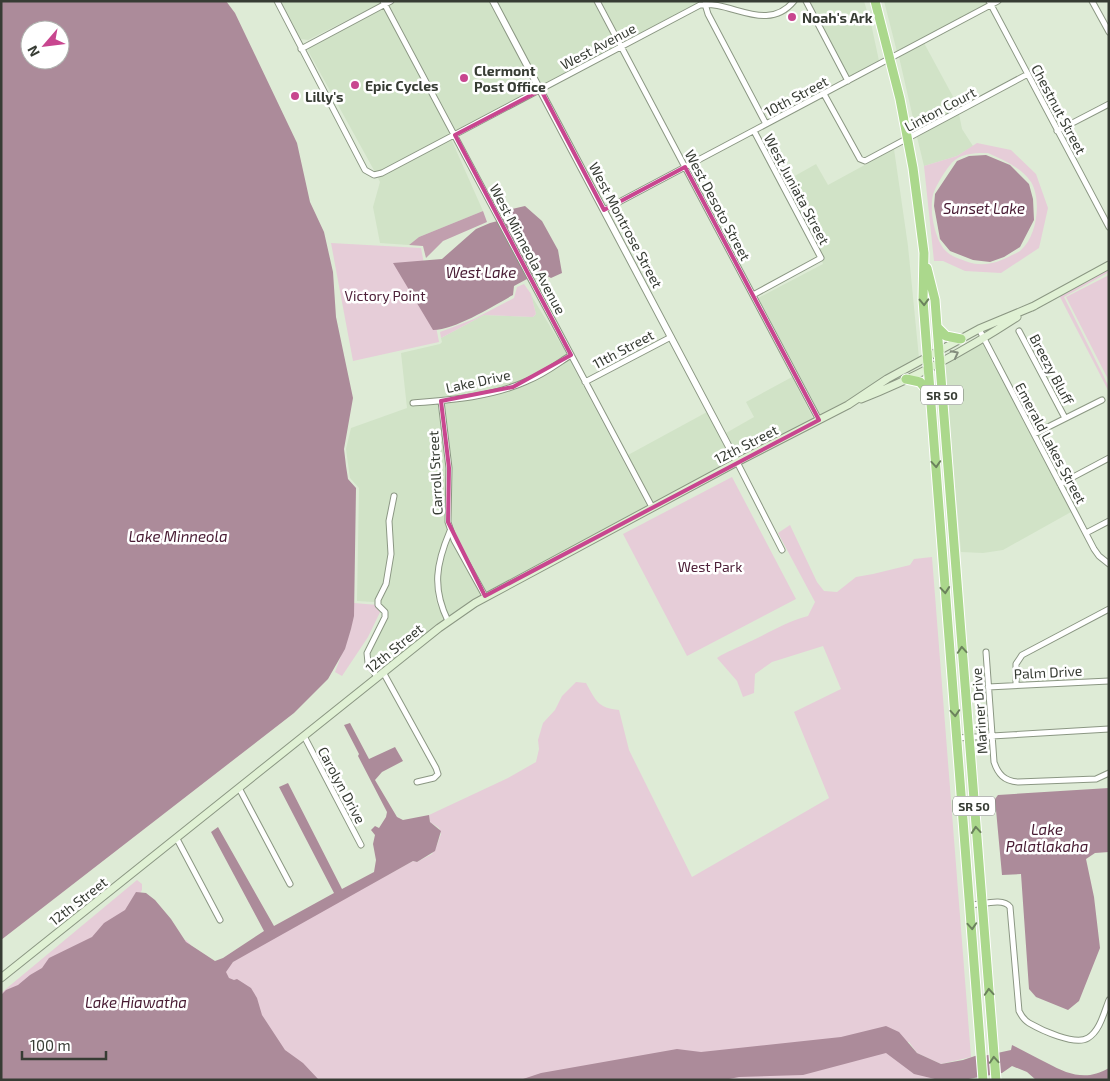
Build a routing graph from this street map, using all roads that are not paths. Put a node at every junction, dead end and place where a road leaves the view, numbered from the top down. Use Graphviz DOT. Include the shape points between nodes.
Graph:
graph roads {
  1 [pos="277,1"];
  2 [pos="391,1"];
  3 [pos="493,1"];
  4 [pos="597,1"];
  5 [pos="794,1"];
  6 [pos="806,1"];
  7 [pos="875,1"];
  8 [pos="998,1"];
  9 [pos="1092,1"];
  10 [pos="384,3"];
  11 [pos="990,3"];
  12 [pos="705,4"];
  13 [pos="1109,32"];
  14 [pos="621,47"];
  15 [pos="301,49"];
  16 [pos="890,59"];
  17 [pos="1028,74"];
  18 [pos="848,81"];
  19 [pos="540,90"];
  20 [pos="824,94"];
  21 [pos="1109,104"];
  22 [pos="766,124"];
  23 [pos="754,131"];
  24 [pos="1058,131"];
  25 [pos="455,135"];
  26 [pos="908,139"];
  27 [pos="685,167"];
  28 [pos="604,210"];
  29 [pos="1109,227"];
  30 [pos="924,253"];
  31 [pos="1109,265"];
  32 [pos="753,295"];
  33 [pos="1034,306"];
  34 [pos="937,327"];
  35 [pos="979,329"];
  36 [pos="1019,331"];
  37 [pos="671,336"];
  38 [pos="984,338"];
  39 [pos="961,339"];
  40 [pos="939,350"];
  41 [pos="571,355"];
  42 [pos="928,356"];
  43 [pos="940,362"];
  44 [pos="928,368"];
  45 [pos="887,379"];
  46 [pos="906,379"];
  47 [pos="585,382"];
  48 [pos="891,388"];
  49 [pos="930,394"];
  50 [pos="441,400"];
  51 [pos="1102,400"];
  52 [pos="413,403"];
  53 [pos="848,405"];
  54 [pos="1065,418"];
  55 [pos="819,420"];
  56 [pos="1034,434"];
  57 [pos="1109,458"];
  58 [pos="737,462"];
  59 [pos="1060,484"];
  60 [pos="394,496"];
  61 [pos="652,507"];
  62 [pos="1109,521"];
  63 [pos="450,531"];
  64 [pos="1086,533"];
  65 [pos="782,550"];
  66 [pos="1109,564"];
  67 [pos="485,596"];
  68 [pos="1109,609"];
  69 [pos="448,621"];
  70 [pos="986,652"];
  71 [pos="380,675"];
  72 [pos="1109,681"];
  73 [pos="1016,685"];
  74 [pos="988,687"];
  75 [pos="1109,729"];
  76 [pos="304,736"];
  77 [pos="992,736"];
  78 [pos="969,737"];
  79 [pos="957,738"];
  80 [pos="1109,773"];
  81 [pos="417,782"];
  82 [pos="239,788"];
  83 [pos="177,839"];
  84 [pos="360,845"];
  85 [pos="290,884"];
  86 [pos="982,904"];
  87 [pos="970,905"];
  88 [pos="220,920"];
  89 [pos="1,978"];
  90 [pos="1109,1000"];
  91 [pos="996,1079"];
  92 [pos="983,1080"];
  1 -- 15 [label="street"];
  2 -- 10 [label="street"];
  3 -- 19 [label="street, West Montrose Street"];
  4 -- 14 [label="street, West Desoto Street"];
  5 -- 12 [label="street" via="780,12 768,15"];
  6 -- 18 [label="street"];
  7 -- 16 [label="highway, SR 50"];
  8 -- 11 [label="street, 10th Street"];
  9 -- 13 [label="street"];
  10 -- 15 [label="street"];
  10 -- 25 [label="street, West Minneola Avenue"];
  11 -- 16 [label="street, 10th Street"];
  11 -- 17 [label="street, Chestnut Street"];
  12 -- 14 [label="street, West Avenue"];
  12 -- 22 [label="street, West Juniata Street"];
  14 -- 19 [label="street, West Avenue"];
  14 -- 27 [label="street, West Desoto Street"];
  15 -- 25 [label="street, West Avenue" via="365,170 382,173"];
  16 -- 18 [label="street, 10th Street"];
  16 -- 26 [label="highway, SR 50"];
  17 -- 24 [label="street, Chestnut Street"];
  17 -- 26 [label="street, Linton Court"];
  18 -- 20 [label="street, 10th Street"];
  19 -- 25 [label="street, West Avenue"];
  19 -- 28 [label="street, West Montrose Street"];
  20 -- 22 [label="street, 10th Street"];
  20 -- 26 [label="street, Linton Court" via="862,161"];
  21 -- 24 [label="street"];
  22 -- 23 [label="street, 10th Street"];
  23 -- 27 [label="street, 10th Street"];
  23 -- 32 [label="street, West Juniata Street" via="821,258"];
  24 -- 29 [label="street, Chestnut Street"];
  25 -- 41 [label="street, West Minneola Avenue"];
  26 -- 30 [label="highway, SR 50"];
  27 -- 28 [label="street, 10th Street"];
  27 -- 32 [label="street, West Desoto Street"];
  28 -- 37 [label="street, West Montrose Street"];
  30 -- 34 [label="highway, SR 50" via="935,300"];
  30 -- 42 [label="highway, SR 50, one-way" via="923,300"];
  31 -- 33 [label="main road, 12th Street"];
  32 -- 55 [label="street, West Desoto Street"];
  33 -- 35 [label="main road, 12th Street"];
  33 -- 38 [label="main road, 12th Street"];
  34 -- 39 [label="highway" via="946,336"];
  34 -- 40 [label="highway, SR 50"];
  35 -- 38 [label="street, Emerald Lakes Street"];
  35 -- 39 [label="main road, 12th Street"];
  36 -- 54 [label="street, Breezy Bluff"];
  37 -- 47 [label="street, 11th Street"];
  37 -- 58 [label="street, West Montrose Street"];
  43 -- 38 [label="main road, 12th Street, one-way"];
  38 -- 56 [label="street, Emerald Lakes Street"];
  39 -- 40 [label="main road, 12th Street"];
  40 -- 42 [label="main road, 12th Street"];
  40 -- 43 [label="highway, SR 50"];
  41 -- 47 [label="street, West Minneola Avenue"];
  41 -- 50 [label="street, Lake Drive" via="513,387"];
  42 -- 44 [label="highway, SR 50"];
  42 -- 45 [label="main road, 12th Street"];
  43 -- 44 [label="main road, 12th Street"];
  78 -- 43 [label="highway, SR 50, one-way"];
  44 -- 46 [label="main road, 12th Street"];
  44 -- 49 [label="highway, SR 50"];
  45 -- 48 [label="street"];
  45 -- 53 [label="main road, 12th Street"];
  46 -- 48 [label="main road, 12th Street"];
  46 -- 49 [label="highway" via="920,382"];
  47 -- 61 [label="street, West Minneola Avenue"];
  48 -- 53 [label="main road, 12th Street"];
  49 -- 79 [label="highway, SR 50, one-way"];
  50 -- 52 [label="street, Lake Drive"];
  50 -- 63 [label="street, Carroll Street" via="449,468"];
  51 -- 54 [label="street"];
  53 -- 55 [label="main road, 12th Street"];
  54 -- 56 [label="street"];
  55 -- 58 [label="main road, 12th Street"];
  56 -- 59 [label="street, Emerald Lakes Street"];
  57 -- 59 [label="street"];
  58 -- 61 [label="main road, 12th Street"];
  58 -- 65 [label="street"];
  59 -- 64 [label="street, Emerald Lakes Street"];
  60 -- 71 [label="street" via="389,520 391,554 386,584 378,600 385,617 367,653 368,663"];
  61 -- 67 [label="main road, 12th Street"];
  62 -- 64 [label="street"];
  63 -- 67 [label="street, Carroll Street"];
  63 -- 69 [label="street" via="440,558 437,583 439,600"];
  64 -- 66 [label="street, Emerald Lakes Street" via="1096,553"];
  67 -- 69 [label="main road, 12th Street"];
  68 -- 73 [label="street" via="1022,655 1016,664"];
  69 -- 71 [label="main road, 12th Street"];
  70 -- 74 [label="street, Mariner Drive"];
  71 -- 76 [label="main road, 12th Street"];
  71 -- 81 [label="street" via="436,768 438,774 434,778"];
  72 -- 73 [label="street, Palm Drive"];
  73 -- 74 [label="street, Palm Drive"];
  74 -- 77 [label="street, Mariner Drive"];
  75 -- 77 [label="street"];
  76 -- 82 [label="main road, 12th Street"];
  76 -- 84 [label="street, Carolyn Drive"];
  77 -- 78 [label="street"];
  77 -- 80 [label="street, Mariner Drive" via="996,768 1002,777 1012,782 1096,778"];
  78 -- 79 [label="street"];
  86 -- 78 [label="highway, SR 50, one-way"];
  79 -- 87 [label="highway, SR 50"];
  82 -- 83 [label="main road, 12th Street"];
  82 -- 85 [label="street"];
  83 -- 88 [label="street"];
  83 -- 89 [label="main road, 12th Street"];
  86 -- 87 [label="street"];
  86 -- 90 [label="street" via="1002,901 1009,904 1019,1011 1028,1023 1073,1041 1084,1040 1097,1028"];
  91 -- 86 [label="highway, SR 50, one-way"];
  87 -- 92 [label="highway, SR 50, one-way"];
}
